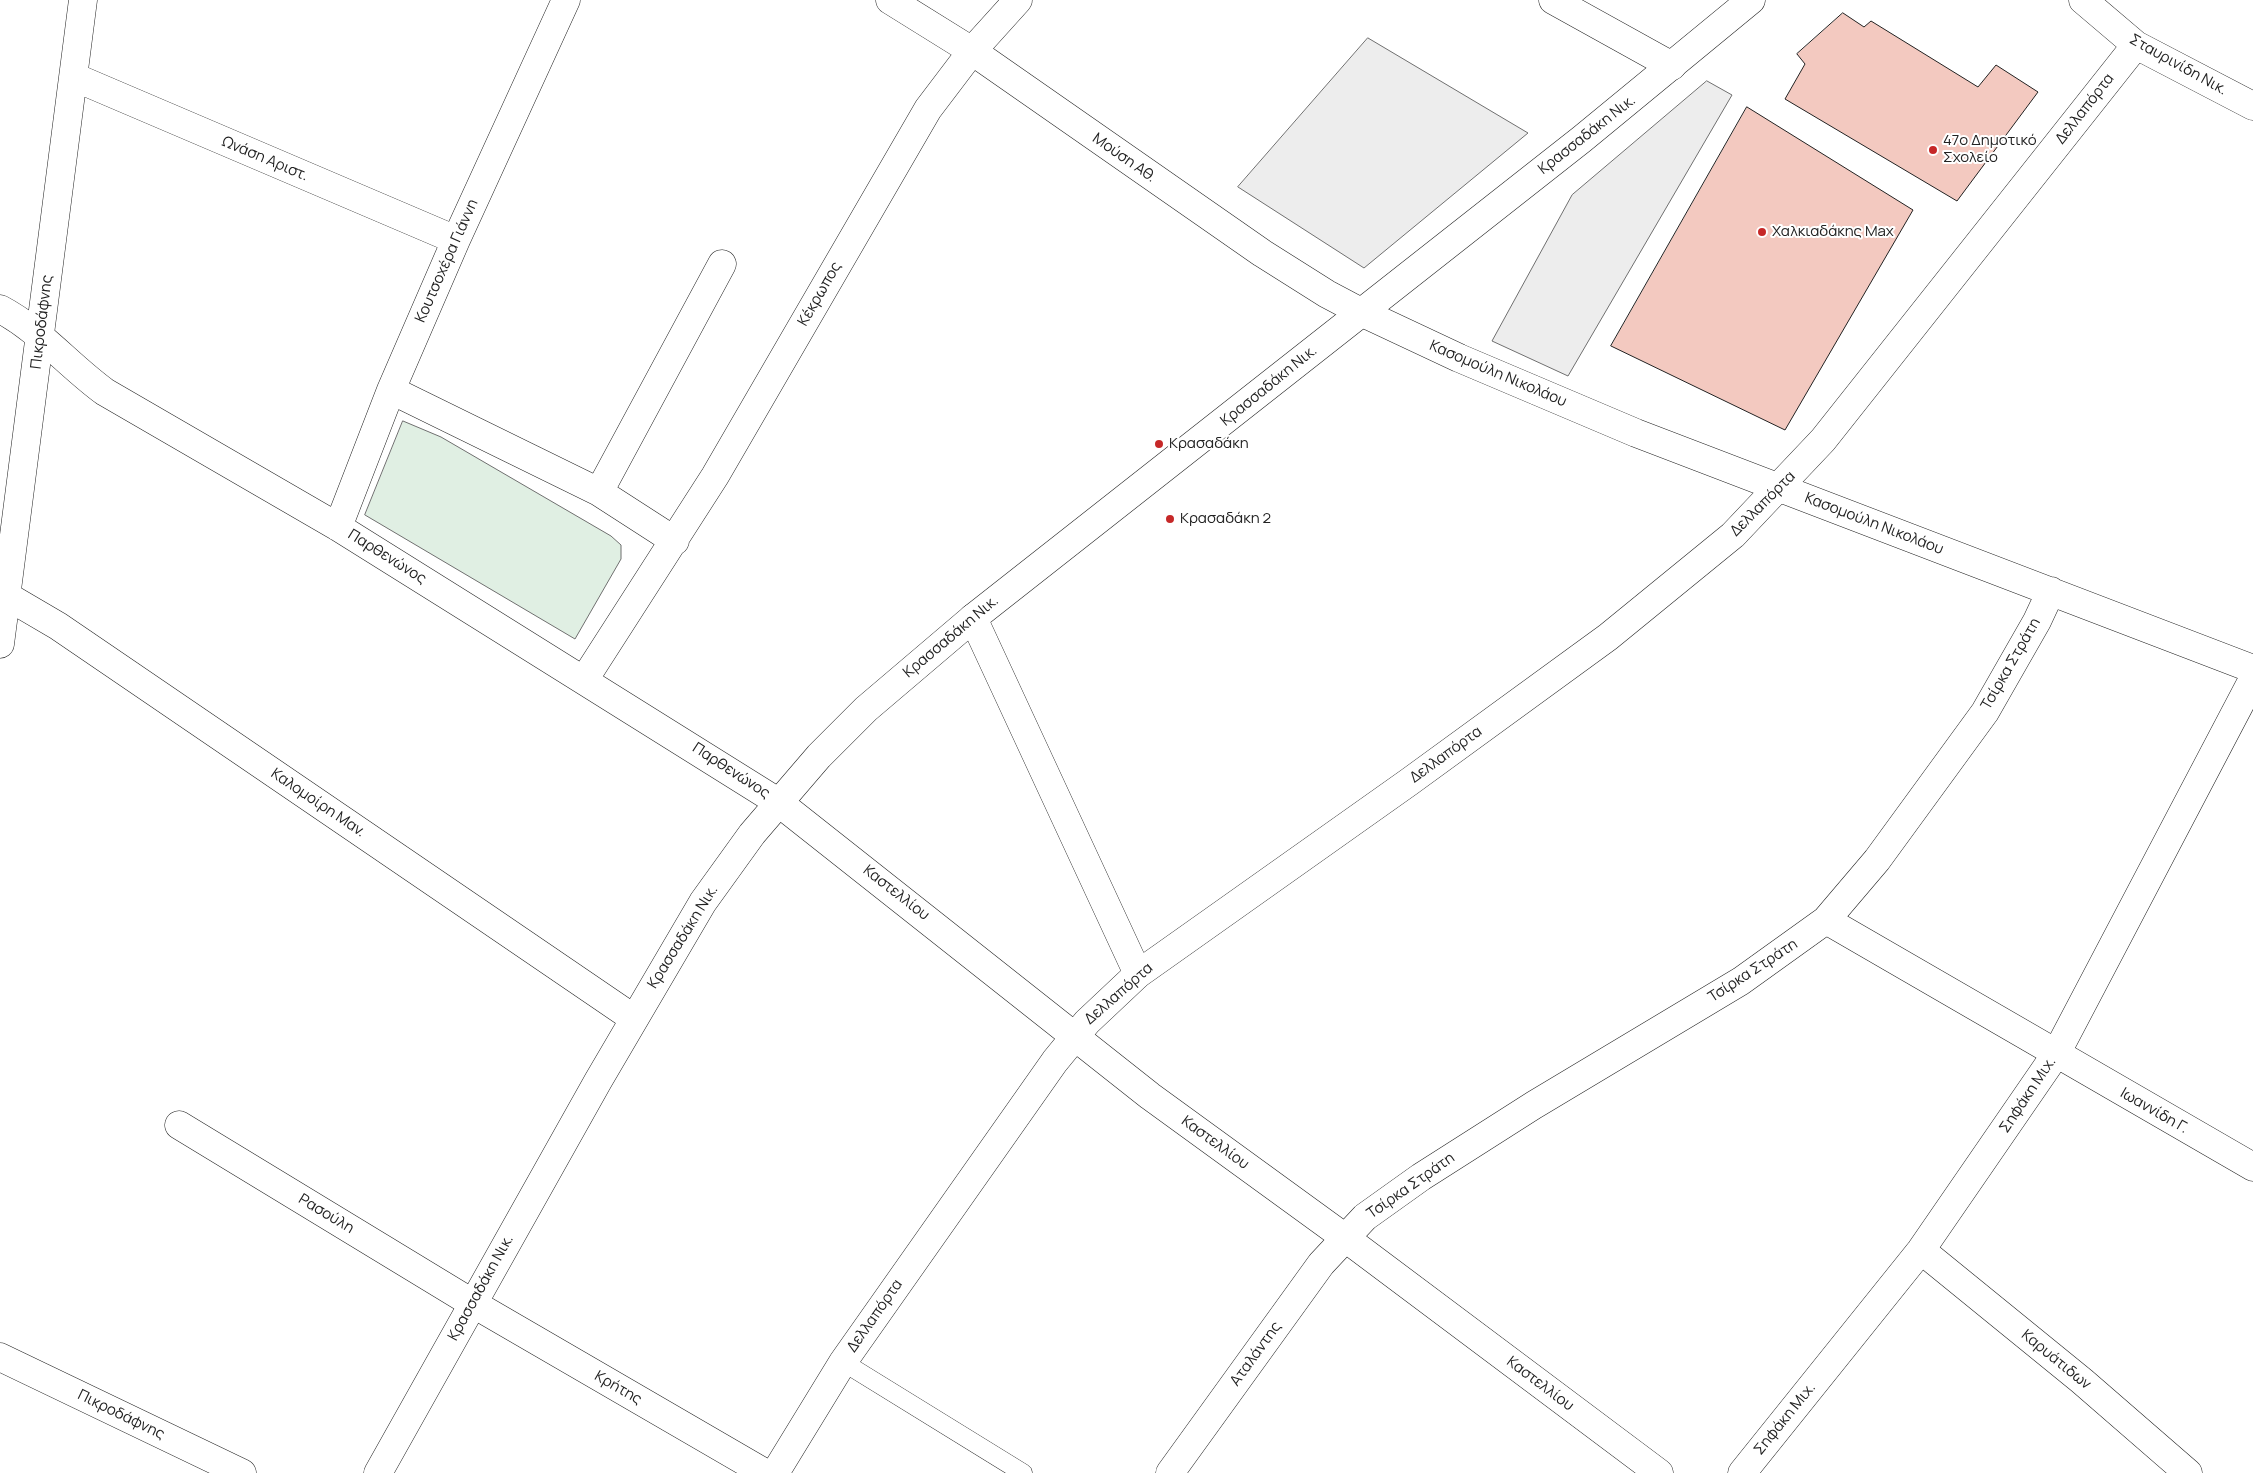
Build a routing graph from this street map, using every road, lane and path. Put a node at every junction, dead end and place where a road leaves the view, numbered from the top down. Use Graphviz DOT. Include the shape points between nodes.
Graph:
graph roads {
  1 [pos="83,0"];
  2 [pos="566,0"];
  3 [pos="890,0"];
  4 [pos="1018,0"];
  5 [pos="1553,0"];
  6 [pos="1751,0"];
  7 [pos="2083,0"];
  8 [pos="2136,45"];
  9 [pos="972,51"];
  10 [pos="1672,66"];
  11 [pos="74,78"];
  12 [pos="2253,106"];
  13 [pos="456,240"];
  14 [pos="722,264"];
  15 [pos="0,309"];
  16 [pos="1361,312"];
  17 [pos="40,336"];
  18 [pos="390,390"];
  19 [pos="1780,488"];
  20 [pos="599,492"];
  21 [pos="338,527"];
  22 [pos="675,541"];
  23 [pos="2051,591"];
  24 [pos="4,594"];
  25 [pos="973,618"];
  26 [pos="0,644"];
  27 [pos="2253,669"];
  28 [pos="2253,679"];
  29 [pos="584,680"];
  30 [pos="778,802"];
  31 [pos="1826,920"];
  32 [pos="1138,974"];
  33 [pos="634,1018"];
  34 [pos="1074,1036"];
  35 [pos="2056,1054"];
  36 [pos="179,1125"];
  37 [pos="2253,1167"];
  38 [pos="1344,1236"];
  39 [pos="1921,1250"];
  40 [pos="472,1302"];
  41 [pos="0,1356"];
  42 [pos="843,1362"];
  43 [pos="242,1473"];
  44 [pos="378,1473"];
  45 [pos="765,1473"];
  46 [pos="775,1473"];
  47 [pos="1023,1473"];
  48 [pos="1170,1473"];
  49 [pos="1659,1473"];
  50 [pos="1742,1473"];
  51 [pos="2188,1473"];
  1 -- 11 [label="street, Πικροδάφνης"];
  2 -- 13 [label="street, Κουτσοχέρα Γιάννη"];
  3 -- 9 [label="street, Μούση Αθ."];
  4 -- 9 [label="street, Κέκρωπος"];
  5 -- 10 [label="street"];
  6 -- 10 [label="street, Κρασσαδάκη Νικ."];
  7 -- 8 [label="street, Σταυρινίδη Νικ."];
  8 -- 12 [label="street, Σταυρινίδη Νικ."];
  8 -- 19 [label="street, Δελλαπόρτα" via="1869,383"];
  9 -- 16 [label="street, Μούση Αθ." via="1262,253"];
  9 -- 22 [label="street, Κέκρωπος" via="928,108"];
  10 -- 16 [label="street, Κρασσαδάκη Νικ."];
  11 -- 13 [label="street, Ωνάση Αριστ."];
  11 -- 17 [label="street, Πικροδάφνης"];
  13 -- 18 [label="street, Κουτσοχέρα Γιάννη"];
  14 -- 20 [label="street"];
  15 -- 17 [label="street, Παρθενώνος"];
  16 -- 19 [label="street, Κασομούλη Νικολάου" via="1567,404"];
  16 -- 25 [label="street, Κρασσαδάκη Νικ."];
  17 -- 21 [label="street, Παρθενώνος" via="105,392"];
  17 -- 24 [label="street, Πικροδάφνης"];
  18 -- 20 [label="street"];
  18 -- 21 [label="street, Κουτσοχέρα Γιάννη"];
  19 -- 23 [label="street, Κασομούλη Νικολάου"];
  19 -- 32 [label="street, Δελλαπόρτα" via="1733,535 1608,637"];
  20 -- 22 [label="street"];
  21 -- 29 [label="street, Παρθενώνος"];
  22 -- 29 [label="street, Κέκρωπος"];
  23 -- 27 [label="street, Κασομούλη Νικολάου"];
  23 -- 31 [label="street, Τσίρκα Στράτη" via="1985,712 1877,860"];
  24 -- 26 [label="street, Πικροδάφνης"];
  24 -- 33 [label="street, Καλομοίρη Μαν." via="58,626"];
  25 -- 30 [label="street, Κρασσαδάκη Νικ." via="866,710"];
  25 -- 32 [label="street"];
  28 -- 35 [label="street, Σηφάκη Μιχ."];
  29 -- 30 [label="street, Παρθενώνος"];
  30 -- 33 [label="street, Κρασσαδάκη Νικ." via="702,902"];
  30 -- 34 [label="street, Καστελλίου"];
  31 -- 35 [label="street, Ιωαννίδη Γ."];
  31 -- 38 [label="street, Τσίρκα Στράτη" via="1741,981 1421,1177"];
  32 -- 34 [label="street, Δελλαπόρτα"];
  33 -- 40 [label="street, Κρασσαδάκη Νικ."];
  34 -- 38 [label="street, Καστελλίου" via="1150,1096"];
  34 -- 42 [label="street, Δελλαπόρτα"];
  35 -- 37 [label="street, Ιωαννίδη Γ."];
  35 -- 39 [label="street, Σηφάκη Μιχ."];
  36 -- 40 [label="street, Ρασούλη"];
  38 -- 48 [label="street, Αταλάντης"];
  38 -- 49 [label="street, Καστελλίου"];
  39 -- 50 [label="street, Σηφάκη Μιχ."];
  39 -- 51 [label="street, Καρυάτιδων" via="2082,1381"];
  40 -- 44 [label="street, Κρασσαδάκη Νικ."];
  40 -- 45 [label="street, Κρήτης"];
  41 -- 43 [label="street, Πικροδάφνης"];
  42 -- 46 [label="street, Δελλαπόρτα"];
  42 -- 47 [label="lane"];
}
